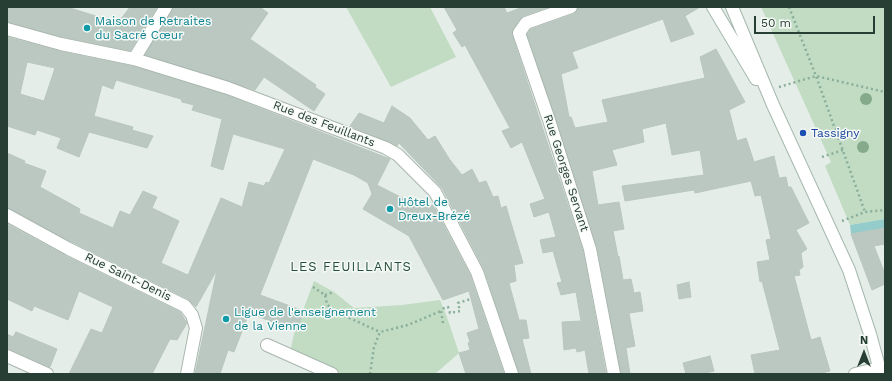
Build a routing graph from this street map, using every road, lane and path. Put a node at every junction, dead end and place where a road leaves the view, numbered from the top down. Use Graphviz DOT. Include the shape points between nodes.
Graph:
graph roads {
  1 [pos="166,7"];
  2 [pos="571,7"];
  3 [pos="713,7"];
  4 [pos="732,7"];
  5 [pos="736,7"];
  6 [pos="789,7"];
  7 [pos="741,26"];
  8 [pos="7,29"];
  9 [pos="134,59"];
  10 [pos="816,76"];
  11 [pos="767,90"];
  12 [pos="885,92"];
  13 [pos="773,105"];
  14 [pos="843,150"];
  15 [pos="822,157"];
  16 [pos="885,210"];
  17 [pos="865,212"];
  18 [pos="7,215"];
  19 [pos="831,227"];
  20 [pos="312,287"];
  21 [pos="334,292"];
  22 [pos="325,295"];
  23 [pos="470,299"];
  24 [pos="441,310"];
  25 [pos="443,323"];
  26 [pos="380,332"];
  27 [pos="267,345"];
  28 [pos="7,356"];
  29 [pos="880,371"];
  30 [pos="47,374"];
  31 [pos="187,374"];
  32 [pos="332,374"];
  33 [pos="370,374"];
  34 [pos="512,374"];
  35 [pos="614,374"];
  36 [pos="856,374"];
  1 -- 9 [label="street"];
  2 -- 35 [label="street, Rue Georges Servant" via="526,23 519,32 590,250"];
  3 -- 13 [label="street"];
  4 -- 7 [label="street"];
  5 -- 7 [label="street"];
  6 -- 10 [label="path"];
  7 -- 11 [label="street"];
  8 -- 9 [label="street, Rue des Feuillants" via="61,44"];
  9 -- 34 [label="street, Rue des Feuillants" via="228,88 379,145 398,155 435,192 477,272"];
  10 -- 11 [label="path"];
  10 -- 12 [label="path"];
  10 -- 14 [label="path"];
  11 -- 13 [label="street"];
  13 -- 19 [label="street"];
  14 -- 15 [label="path"];
  14 -- 17 [label="path"];
  16 -- 17 [label="path"];
  17 -- 19 [label="path"];
  18 -- 31 [label="street, Rue Saint-Denis" via="69,249 185,306 192,315 196,328"];
  19 -- 29 [label="street" via="849,270"];
  20 -- 22 [label="path"];
  21 -- 22 [label="path"];
  22 -- 26 [label="path" via="332,310"];
  23 -- 24 [label="path" via="458,303 460,311 450,313 448,307"];
  24 -- 25 [label="path"];
  24 -- 26 [label="path" via="408,325"];
  26 -- 33 [label="path" via="374,347"];
  27 -- 32 [label="street"];
  28 -- 30 [label="street"];
  29 -- 36 [label="street"];
}
